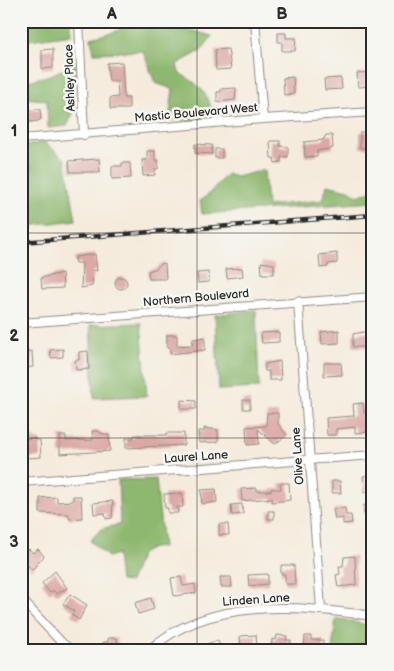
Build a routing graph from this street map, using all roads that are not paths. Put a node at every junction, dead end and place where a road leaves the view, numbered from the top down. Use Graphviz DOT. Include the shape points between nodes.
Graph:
graph roads {
  1 [pos="79,21"];
  2 [pos="254,21"];
  3 [pos="373,112"];
  4 [pos="262,118"];
  5 [pos="84,135"];
  6 [pos="21,139"];
  7 [pos="373,296"];
  8 [pos="298,301"];
  9 [pos="21,323"];
  10 [pos="373,455"];
  11 [pos="310,461"];
  12 [pos="21,482"];
  13 [pos="21,599"];
  14 [pos="320,609"];
  15 [pos="373,616"];
  16 [pos="72,650"];
  17 [pos="149,650"];
  1 -- 5 [label="street, Ashley Place"];
  2 -- 4 [label="street"];
  3 -- 4 [label="street, Mastic Boulevard West"];
  4 -- 5 [label="street, Mastic Boulevard West"];
  5 -- 6 [label="street, Mastic Boulevard West"];
  7 -- 8 [label="street, Northern Boulevard"];
  8 -- 9 [label="street, Northern Boulevard"];
  8 -- 11 [label="street, Olive Lane"];
  10 -- 11 [label="street, Laurel Lane"];
  11 -- 12 [label="street, Laurel Lane"];
  11 -- 14 [label="street, Olive Lane"];
  13 -- 16 [label="street"];
  14 -- 15 [label="street, Linden Lane"];
  14 -- 17 [label="street, Linden Lane" via="221,613 172,632"];
}
